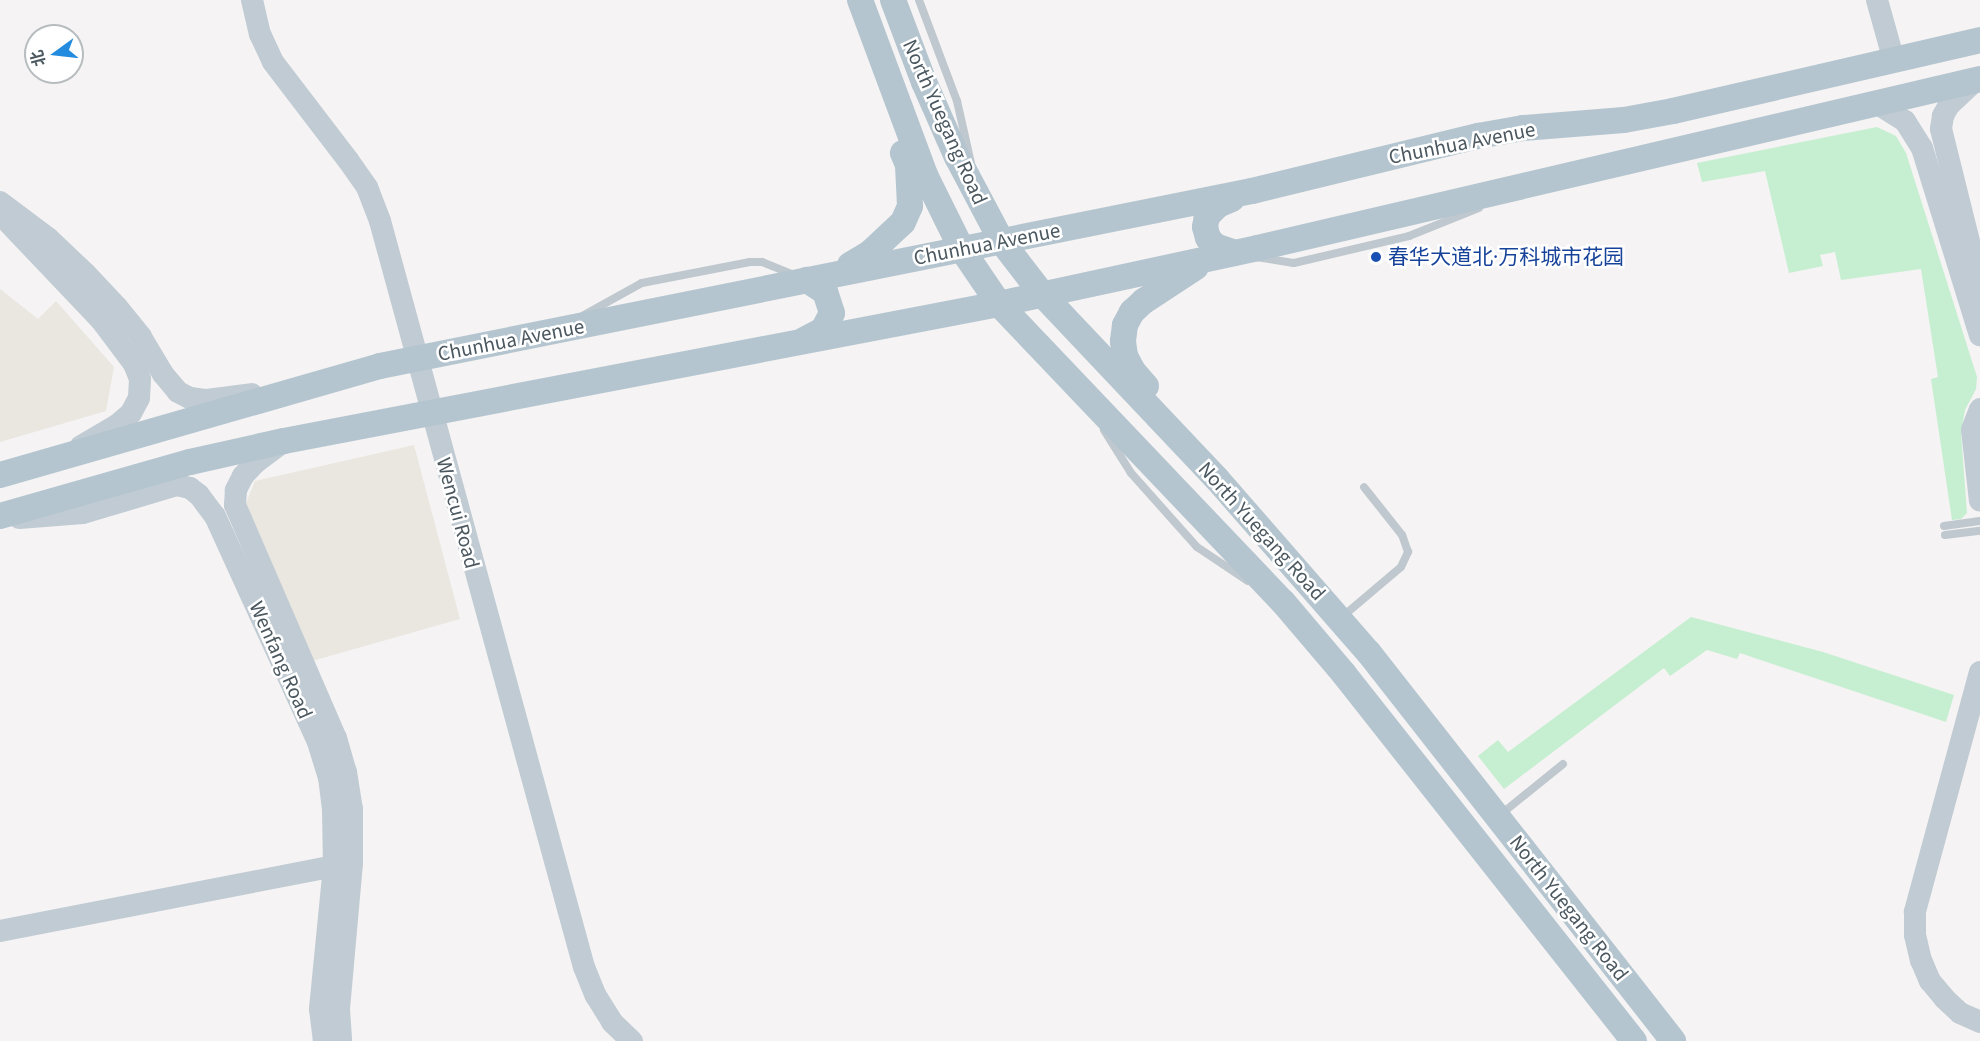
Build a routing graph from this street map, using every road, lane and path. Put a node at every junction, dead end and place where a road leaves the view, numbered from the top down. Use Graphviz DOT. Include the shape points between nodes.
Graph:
graph roads {
  1 [pos="252,0"];
  2 [pos="893,0"];
  3 [pos="919,0"];
  4 [pos="1877,0"];
  5 [pos="862,9"];
  6 [pos="1980,40"];
  7 [pos="1894,61"];
  8 [pos="1978,79"];
  9 [pos="1876,103"];
  10 [pos="1252,191"];
  11 [pos="978,196"];
  12 [pos="0,202"];
  13 [pos="0,214"];
  14 [pos="1002,242"];
  15 [pos="961,248"];
  16 [pos="1223,255"];
  17 [pos="837,273"];
  18 [pos="807,280"];
  19 [pos="1980,286"];
  20 [pos="1041,294"];
  21 [pos="999,304"];
  22 [pos="1980,335"];
  23 [pos="798,342"];
  24 [pos="304,387"];
  25 [pos="1980,409"];
  26 [pos="284,441"];
  27 [pos="59,459"];
  28 [pos="0,475"];
  29 [pos="1217,479"];
  30 [pos="1364,487"];
  31 [pos="1980,500"];
  32 [pos="0,518"];
  33 [pos="1980,521"];
  34 [pos="1980,531"];
  35 [pos="1339,619"];
  36 [pos="1980,672"];
  37 [pos="1563,764"];
  38 [pos="1497,817"];
  39 [pos="343,864"];
  40 [pos="0,931"];
  41 [pos="1980,1022"];
  42 [pos="324,1041"];
  43 [pos="341,1041"];
  44 [pos="632,1041"];
  45 [pos="1634,1041"];
  46 [pos="1673,1041"];
  1 -- 44 [label="street, Wencui Road" via="260,34 273,62 367,187 380,221 584,967 612,1022"];
  2 -- 11 [label="main road, North Yuegang Road" via="924,82"];
  3 -- 11 [label="lane" via="957,101"];
  4 -- 7 [label="street"];
  5 -- 15 [label="main road, North Yuegang Road" via="925,175"];
  5 -- 17 [label="main road" via="874,80 908,165 910,206 903,222 886,240"];
  6 -- 7 [label="main road, Chunhua Avenue"];
  7 -- 10 [label="main road, Chunhua Avenue" via="1624,120 1523,128 1478,136"];
  8 -- 9 [label="main road"];
  8 -- 19 [label="street" via="1949,105 1941,129"];
  9 -- 16 [label="main road"];
  9 -- 22 [label="street" via="1905,122 1922,148"];
  10 -- 14 [label="main road, Chunhua Avenue"];
  10 -- 16 [label="main road" via="1218,205 1207,216 1208,238"];
  11 -- 14 [label="main road, North Yuegang Road"];
  12 -- 24 [label="street" via="48,238 117,307 178,392 207,400"];
  13 -- 27 [label="street" via="101,320 134,364 140,379 139,398 131,413"];
  14 -- 15 [label="main road, Chunhua Avenue"];
  14 -- 20 [label="main road, North Yuegang Road"];
  15 -- 17 [label="main road, Chunhua Avenue"];
  15 -- 21 [label="main road, North Yuegang Road"];
  16 -- 20 [label="main road"];
  16 -- 29 [label="main road" via="1144,301 1125,325 1123,341 1132,371 1185,429"];
  17 -- 18 [label="main road, Chunhua Avenue"];
  18 -- 23 [label="main road" via="825,292 832,313 823,330"];
  18 -- 24 [label="main road, Chunhua Avenue" via="380,366"];
  20 -- 21 [label="main road"];
  20 -- 29 [label="main road, North Yuegang Road"];
  21 -- 23 [label="main road"];
  21 -- 45 [label="main road, North Yuegang Road" via="1283,602"];
  23 -- 26 [label="main road"];
  24 -- 27 [label="main road, Chunhua Avenue"];
  25 -- 31 [label="street" via="1972,430"];
  26 -- 32 [label="main road" via="190,462"];
  26 -- 39 [label="street, Wenfang Road" via="243,476 236,490 235,505 336,738 352,809"];
  27 -- 28 [label="main road, Chunhua Avenue"];
  29 -- 35 [label="main road, North Yuegang Road"];
  30 -- 35 [label="lane" via="1402,535 1408,552 1401,567"];
  32 -- 39 [label="street, Wenfang Road" via="83,513 177,485 190,488 208,503 318,742"];
  33 -- 34 [label="lane" via="1944,530"];
  35 -- 38 [label="main road, North Yuegang Road"];
  36 -- 41 [label="street" via="1915,912 1915,935 1930,981 1960,1012"];
  37 -- 38 [label="lane"];
  38 -- 46 [label="main road, North Yuegang Road"];
  39 -- 40 [label="street"];
  39 -- 42 [label="street, Wenfang Road" via="320,1010"];
  39 -- 43 [label="street, Wenfang Road"];
}
